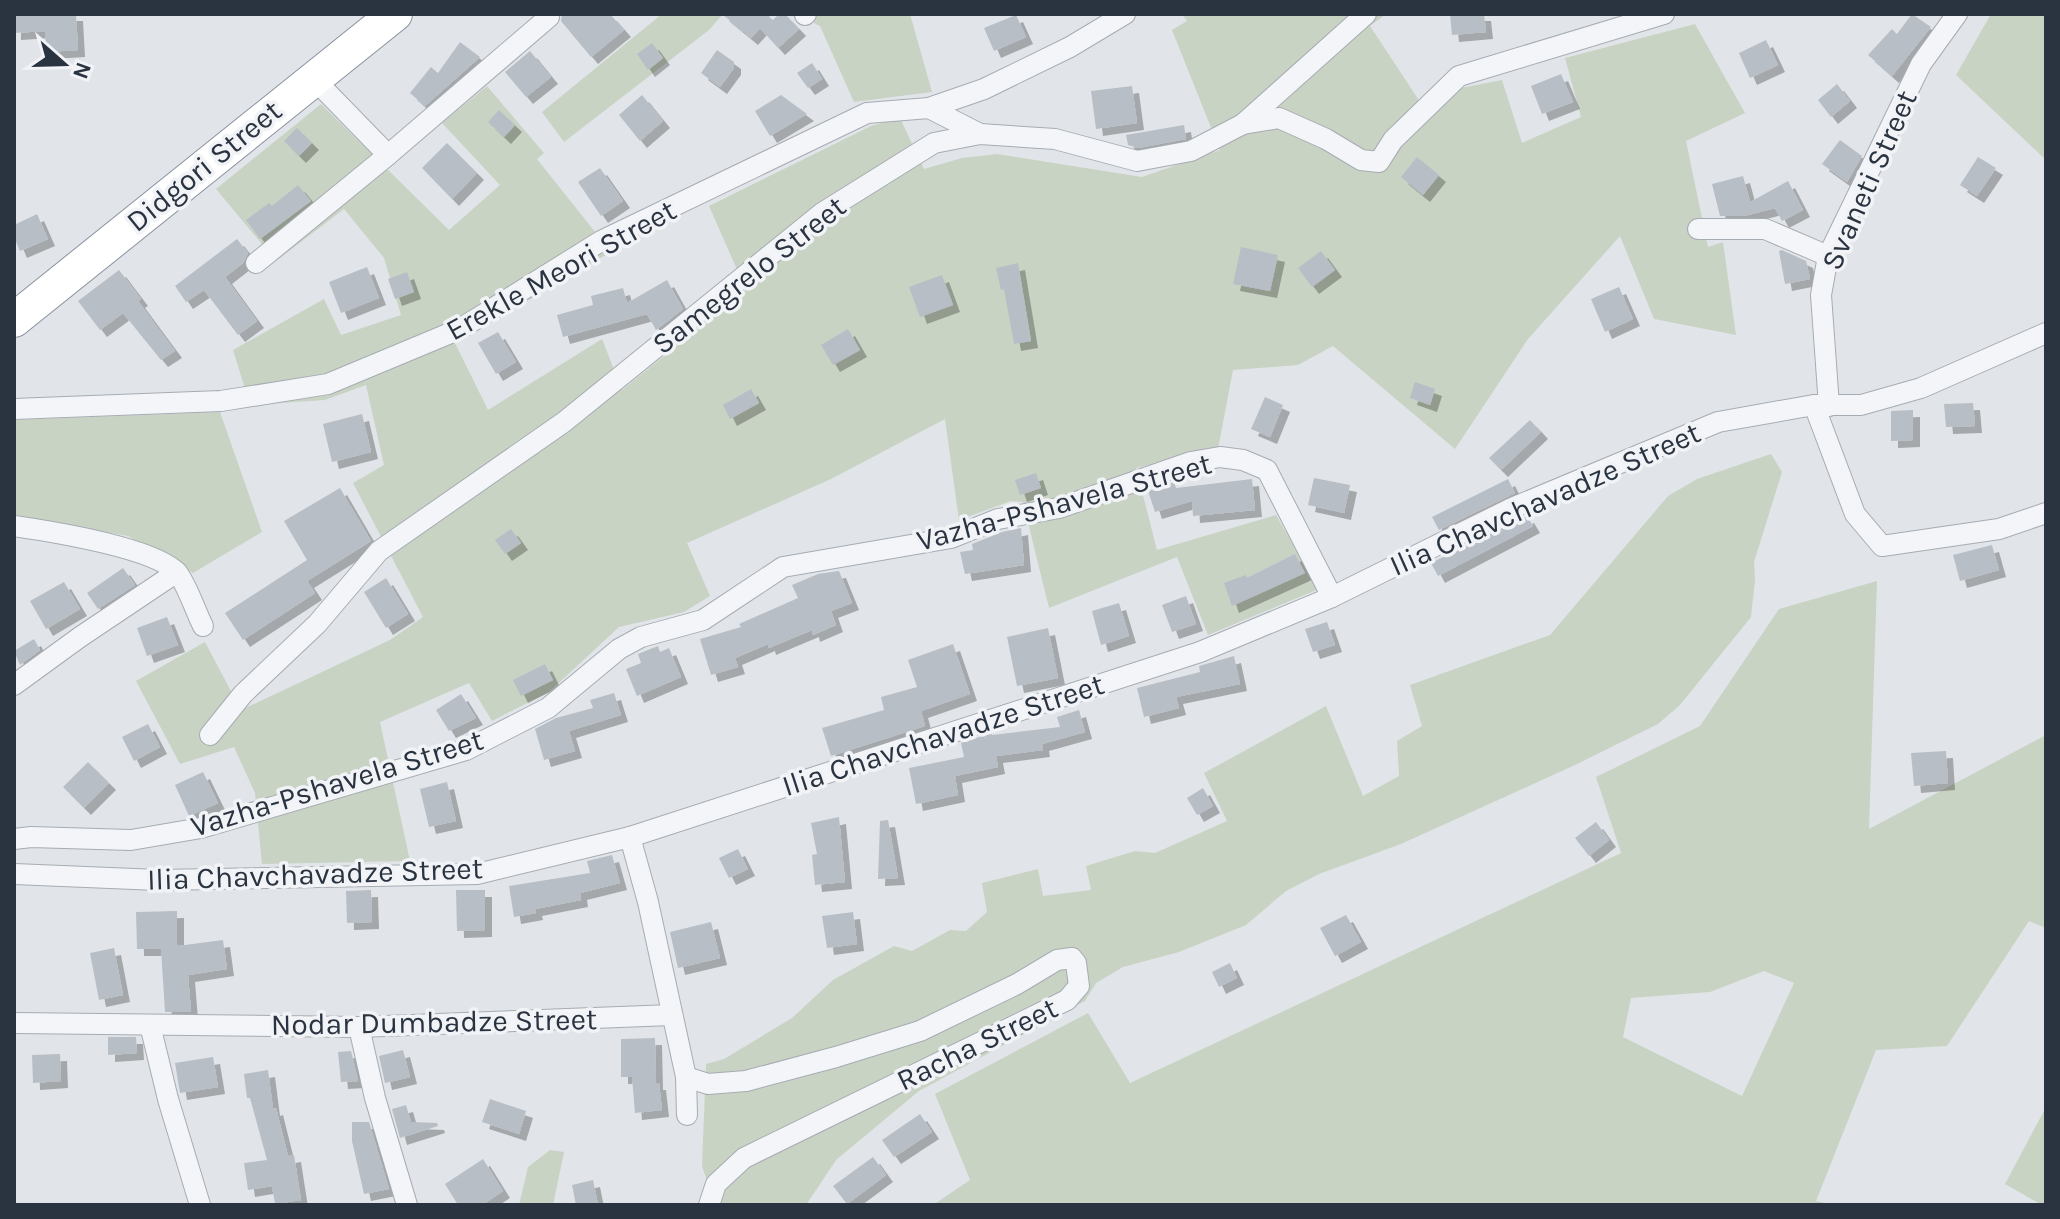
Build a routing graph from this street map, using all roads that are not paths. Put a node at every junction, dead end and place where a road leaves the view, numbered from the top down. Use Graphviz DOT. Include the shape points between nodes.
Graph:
graph roads {
  1 [pos="395,14"];
  2 [pos="1125,14"];
  3 [pos="1366,14"];
  4 [pos="1664,14"];
  5 [pos="1957,14"];
  6 [pos="549,17"];
  7 [pos="313,78"];
  8 [pos="929,108"];
  9 [pos="1243,124"];
  10 [pos="980,134"];
  11 [pos="388,155"];
  12 [pos="1698,229"];
  13 [pos="1828,256"];
  14 [pos="256,263"];
  15 [pos="17,309"];
  16 [pos="2046,333"];
  17 [pos="1821,406"];
  18 [pos="14,409"];
  19 [pos="2046,513"];
  20 [pos="14,526"];
  21 [pos="177,572"];
  22 [pos="1332,597"];
  23 [pos="203,626"];
  24 [pos="14,685"];
  25 [pos="210,735"];
  26 [pos="630,837"];
  27 [pos="14,839"];
  28 [pos="14,874"];
  29 [pos="672,1015"];
  30 [pos="14,1023"];
  31 [pos="150,1025"];
  32 [pos="359,1027"];
  33 [pos="686,1077"];
  34 [pos="687,1115"];
  35 [pos="200,1205"];
  36 [pos="407,1205"];
  37 [pos="709,1205"];
  1 -- 7 [label="highway, Didgori Street"];
  2 -- 8 [label="street, Erekle Meori Street" via="984,89"];
  3 -- 9 [label="street, Samegrelo Street"];
  4 -- 9 [label="street" via="1459,76 1393,140 1379,162 1361,160 1279,118"];
  5 -- 13 [label="street, Svaneti Street" via="1921,64"];
  6 -- 11 [label="street"];
  7 -- 11 [label="street"];
  7 -- 15 [label="highway, Didgori Street"];
  8 -- 10 [label="street"];
  8 -- 18 [label="street, Erekle Meori Street" via="867,113 601,241 460,329 328,384 221,401"];
  9 -- 10 [label="street, Samegrelo Street" via="1191,151 1137,161 1055,139"];
  10 -- 25 [label="street, Samegrelo Street" via="934,143 822,213 564,422 379,551"];
  11 -- 14 [label="street"];
  12 -- 13 [label="street" via="1765,229"];
  13 -- 17 [label="street, Svaneti Street" via="1821,295"];
  16 -- 17 [label="street, Ilia Chavchavadze Street" via="1921,388 1861,405"];
  17 -- 19 [label="street, Svaneti Street" via="1855,514 1882,546 1999,529"];
  17 -- 22 [label="street, Ilia Chavchavadze Street" via="1718,422 1512,508"];
  20 -- 21 [label="street" via="116,546"];
  21 -- 23 [label="street"];
  21 -- 24 [label="street"];
  22 -- 26 [label="street, Ilia Chavchavadze Street" via="1200,652"];
  22 -- 27 [label="street, Vazha-Pshavela Street" via="1267,470 1220,457 1191,462 1059,508 998,519 951,538 783,567 703,620 641,637 619,649 548,708 466,750 201,828 131,840"];
  26 -- 28 [label="street, Ilia Chavchavadze Street" via="477,874 158,880"];
  26 -- 29 [label="street"];
  29 -- 32 [label="street, Nodar Dumbadze Street"];
  29 -- 33 [label="street"];
  30 -- 31 [label="street, Nodar Dumbadze Street"];
  31 -- 32 [label="street, Nodar Dumbadze Street"];
  31 -- 35 [label="street"];
  32 -- 36 [label="street"];
  33 -- 34 [label="street"];
  33 -- 37 [label="street, Racha Street" via="708,1084 746,1081 836,1057 920,1031 1057,960 1072,958 1076,963 1079,986 1067,1000 744,1158 716,1184"];
}
